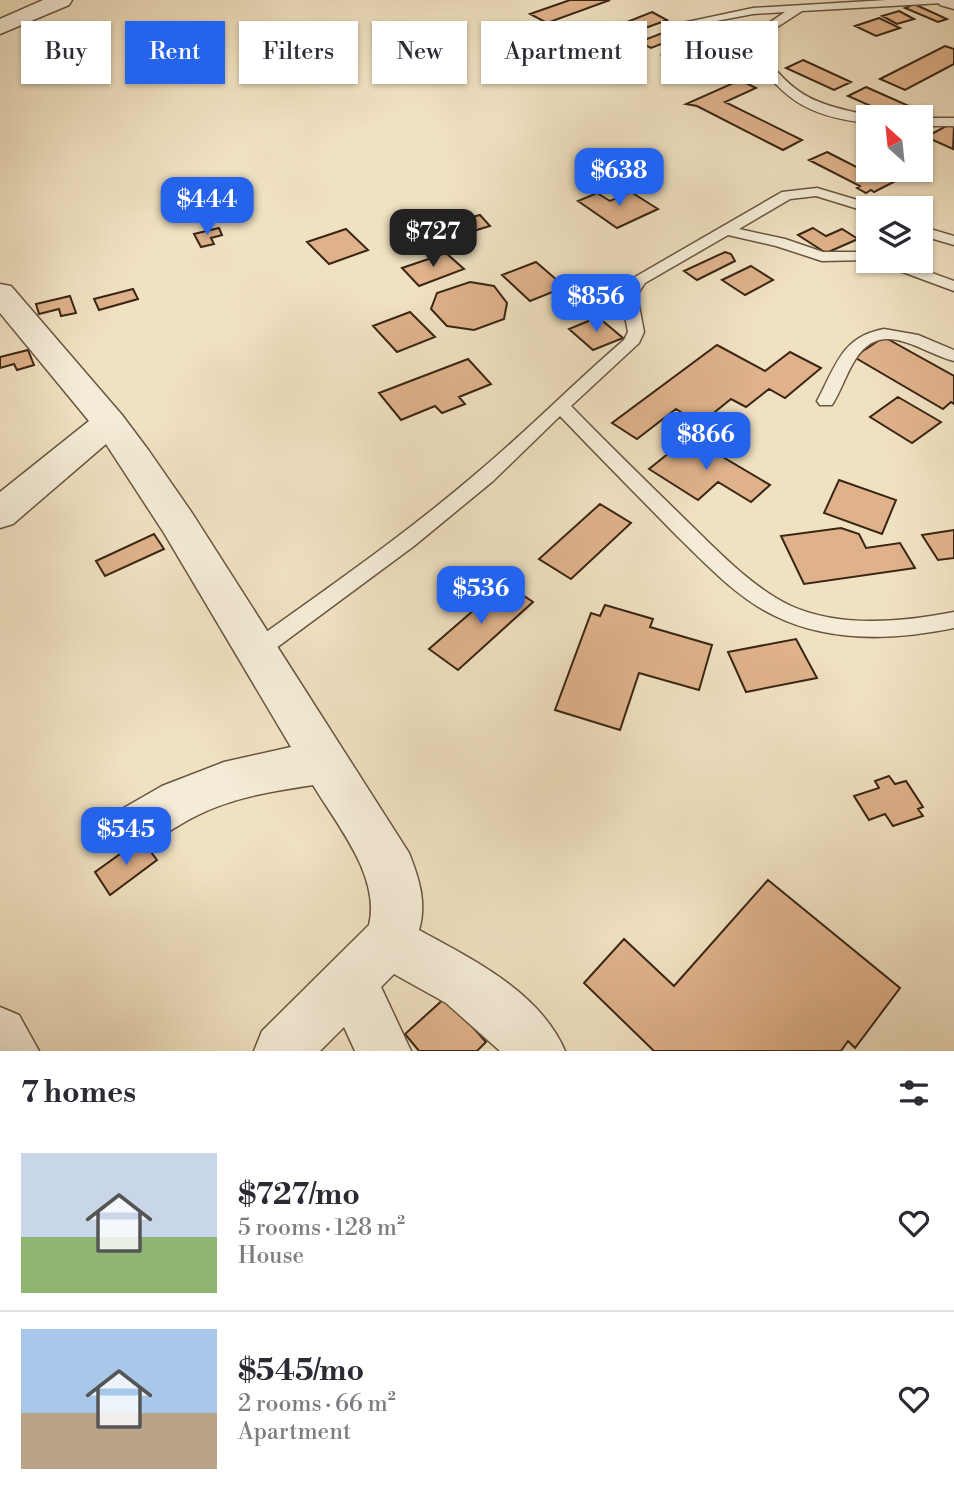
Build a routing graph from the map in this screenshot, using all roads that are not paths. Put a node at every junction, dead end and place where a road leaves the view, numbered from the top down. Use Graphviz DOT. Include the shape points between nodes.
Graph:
graph roads {
  1 [pos="61,0"];
  2 [pos="822,0"];
  3 [pos="946,0"];
  4 [pos="954,2"];
  5 [pos="834,6"];
  6 [pos="799,8"];
  7 [pos="701,21"];
  8 [pos="0,27"];
  9 [pos="856,116"];
  10 [pos="933,122"];
  11 [pos="954,122"];
  12 [pos="856,204"];
  13 [pos="724,230"];
  14 [pos="933,234"];
  15 [pos="954,241"];
  16 [pos="856,257"];
  17 [pos="919,273"];
  18 [pos="954,286"];
  19 [pos="0,293"];
  20 [pos="954,356"];
  21 [pos="826,401"];
  22 [pos="561,406"];
  23 [pos="110,423"];
  24 [pos="0,514"];
  25 [pos="954,620"];
  26 [pos="256,651"];
  27 [pos="325,763"];
  28 [pos="132,829"];
  29 [pos="389,942"];
  30 [pos="350,980"];
  31 [pos="0,1034"];
  32 [pos="11,1051"];
  33 [pos="282,1051"];
  34 [pos="383,1051"];
  35 [pos="537,1051"];
  1 -- 8 [label="street"];
  2 -- 5 [label="lane"];
  3 -- 4 [label="street"];
  3 -- 5 [label="lane"];
  5 -- 6 [label="lane"];
  6 -- 7 [label="lane" via="740,12"];
  6 -- 9 [label="lane" via="764,32 752,48 776,80 798,97"];
  10 -- 11 [label="lane"];
  12 -- 13 [label="lane" via="824,194 795,194 775,200"];
  13 -- 16 [label="lane" via="780,242 824,258"];
  13 -- 22 [label="lane" via="634,286 629,295 636,332 633,340"];
  14 -- 15 [label="lane"];
  17 -- 18 [label="lane"];
  19 -- 23 [label="street"];
  20 -- 21 [label="lane" via="894,334 877,333 850,354"];
  22 -- 25 [label="lane" via="722,566 784,611 820,623 863,627 928,626"];
  22 -- 26 [label="lane" via="407,541"];
  23 -- 24 [label="street"];
  23 -- 26 [label="street"];
  26 -- 27 [label="street"];
  27 -- 28 [label="street" via="223,781 174,801"];
  27 -- 29 [label="street" via="391,870 399,919"];
  29 -- 30 [label="street"];
  29 -- 35 [label="street" via="465,984"];
  30 -- 33 [label="street"];
  30 -- 34 [label="street"];
  31 -- 32 [label="street"];
}
